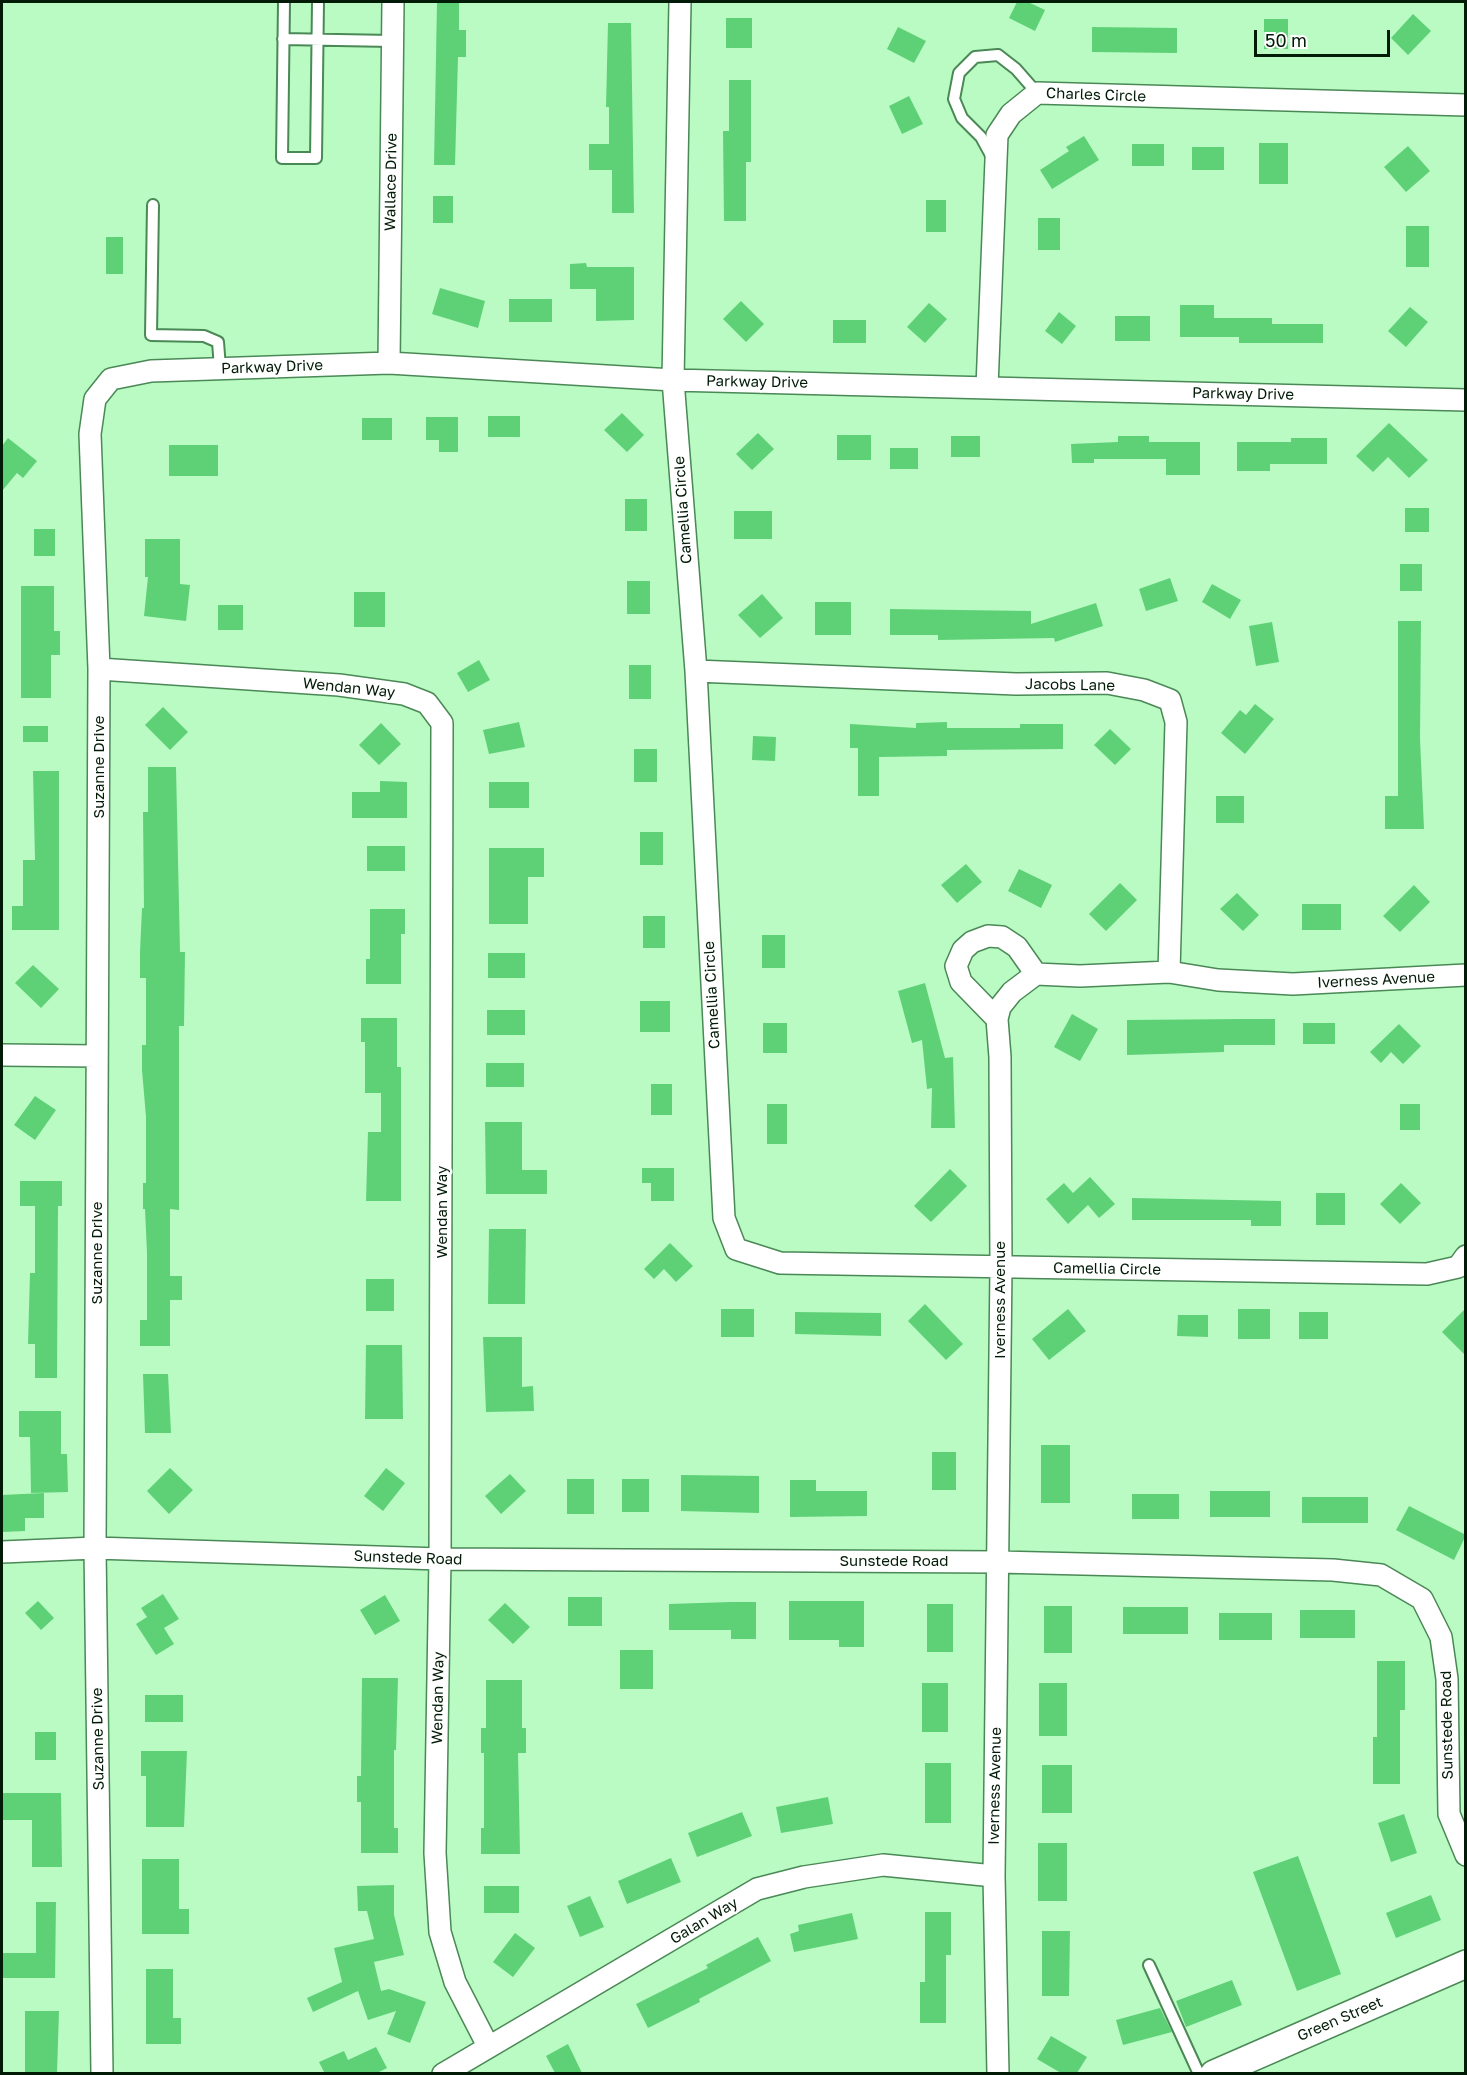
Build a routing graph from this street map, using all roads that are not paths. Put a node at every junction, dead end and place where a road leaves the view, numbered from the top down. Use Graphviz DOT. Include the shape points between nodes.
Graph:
graph roads {
  1 [pos="284,2"];
  2 [pos="318,2"];
  3 [pos="393,2"];
  4 [pos="680,2"];
  5 [pos="283,39"];
  6 [pos="318,40"];
  7 [pos="392,41"];
  8 [pos="1037,93"];
  9 [pos="1466,105"];
  10 [pos="995,162"];
  11 [pos="153,205"];
  12 [pos="389,363"];
  13 [pos="220,368"];
  14 [pos="673,380"];
  15 [pos="987,387"];
  16 [pos="1466,400"];
  17 [pos="90,434"];
  18 [pos="99,669"];
  19 [pos="696,671"];
  20 [pos="1169,972"];
  21 [pos="1036,974"];
  22 [pos="1466,975"];
  23 [pos="997,1019"];
  24 [pos="2,1055"];
  25 [pos="97,1056"];
  26 [pos="1466,1256"];
  27 [pos="1001,1267"];
  28 [pos="95,1548"];
  29 [pos="2,1552"];
  30 [pos="441,1559"];
  31 [pos="999,1562"];
  32 [pos="1466,1855"];
  33 [pos="994,1876"];
  34 [pos="1466,1964"];
  35 [pos="1149,1965"];
  36 [pos="488,2046"];
  37 [pos="102,2073"];
  38 [pos="443,2073"];
  39 [pos="998,2073"];
  40 [pos="1199,2073"];
  41 [pos="1214,2073"];
  1 -- 5 [label="lane"];
  2 -- 6 [label="lane"];
  3 -- 7 [label="street, Wallace Drive"];
  4 -- 14 [label="street, Camellia Circle"];
  5 -- 6 [label="lane"];
  5 -- 6 [label="lane" via="282,158 316,158"];
  6 -- 7 [label="lane"];
  7 -- 12 [label="street, Wallace Drive"];
  8 -- 9 [label="street, Charles Circle"];
  8 -- 10 [label="street, Charles Circle" via="1011,114 997,135"];
  8 -- 10 [label="lane" via="998,55 975,57 959,73 954,99 962,118 981,137"];
  10 -- 15 [label="street, Charles Circle"];
  11 -- 13 [label="lane" via="151,335 204,336 218,342"];
  12 -- 13 [label="street, Parkway Drive"];
  12 -- 14 [label="street, Parkway Drive"];
  13 -- 17 [label="street, Parkway Drive" via="151,371 111,379 94,399"];
  14 -- 15 [label="street, Parkway Drive"];
  14 -- 19 [label="street, Camellia Circle"];
  15 -- 16 [label="street, Parkway Drive"];
  17 -- 18 [label="street, Suzanne Drive"];
  18 -- 25 [label="street, Suzanne Drive"];
  18 -- 30 [label="street, Wendan Way" via="339,685 404,694 427,703 442,723"];
  19 -- 20 [label="street, Jacobs Lane" via="1016,684 1107,683 1170,700 1176,722"];
  19 -- 27 [label="street, Camellia Circle" via="724,1218 736,1249 780,1263"];
  20 -- 21 [label="street, Iverness Avenue"];
  20 -- 22 [label="street, Iverness Avenue" via="1218,980 1293,984"];
  21 -- 23 [label="street" via="1012,992 1000,1007"];
  21 -- 23 [label="street" via="1017,946 1002,937 988,936 963,950 956,966 961,982"];
  23 -- 27 [label="street, Iverness Avenue"];
  24 -- 25 [label="street"];
  25 -- 28 [label="street, Suzanne Drive"];
  26 -- 27 [label="street, Camellia Circle" via="1458,1267 1427,1274"];
  27 -- 31 [label="street, Iverness Avenue"];
  28 -- 29 [label="street, Sunstede Road"];
  28 -- 30 [label="street, Sunstede Road"];
  28 -- 37 [label="street, Suzanne Drive"];
  30 -- 31 [label="street, Sunstede Road"];
  30 -- 36 [label="street, Wendan Way" via="435,1853 441,1932 455,1982"];
  31 -- 32 [label="street, Sunstede Road" via="1333,1570 1381,1575 1422,1599 1441,1637 1447,1679 1449,1814"];
  31 -- 33 [label="street, Iverness Avenue"];
  33 -- 36 [label="street, Galan Way" via="883,1865 757,1889"];
  33 -- 39 [label="street, Iverness Avenue"];
  34 -- 41 [label="street, Green Street"];
  35 -- 40 [label="lane"];
  36 -- 38 [label="street, Galan Way"];
}
